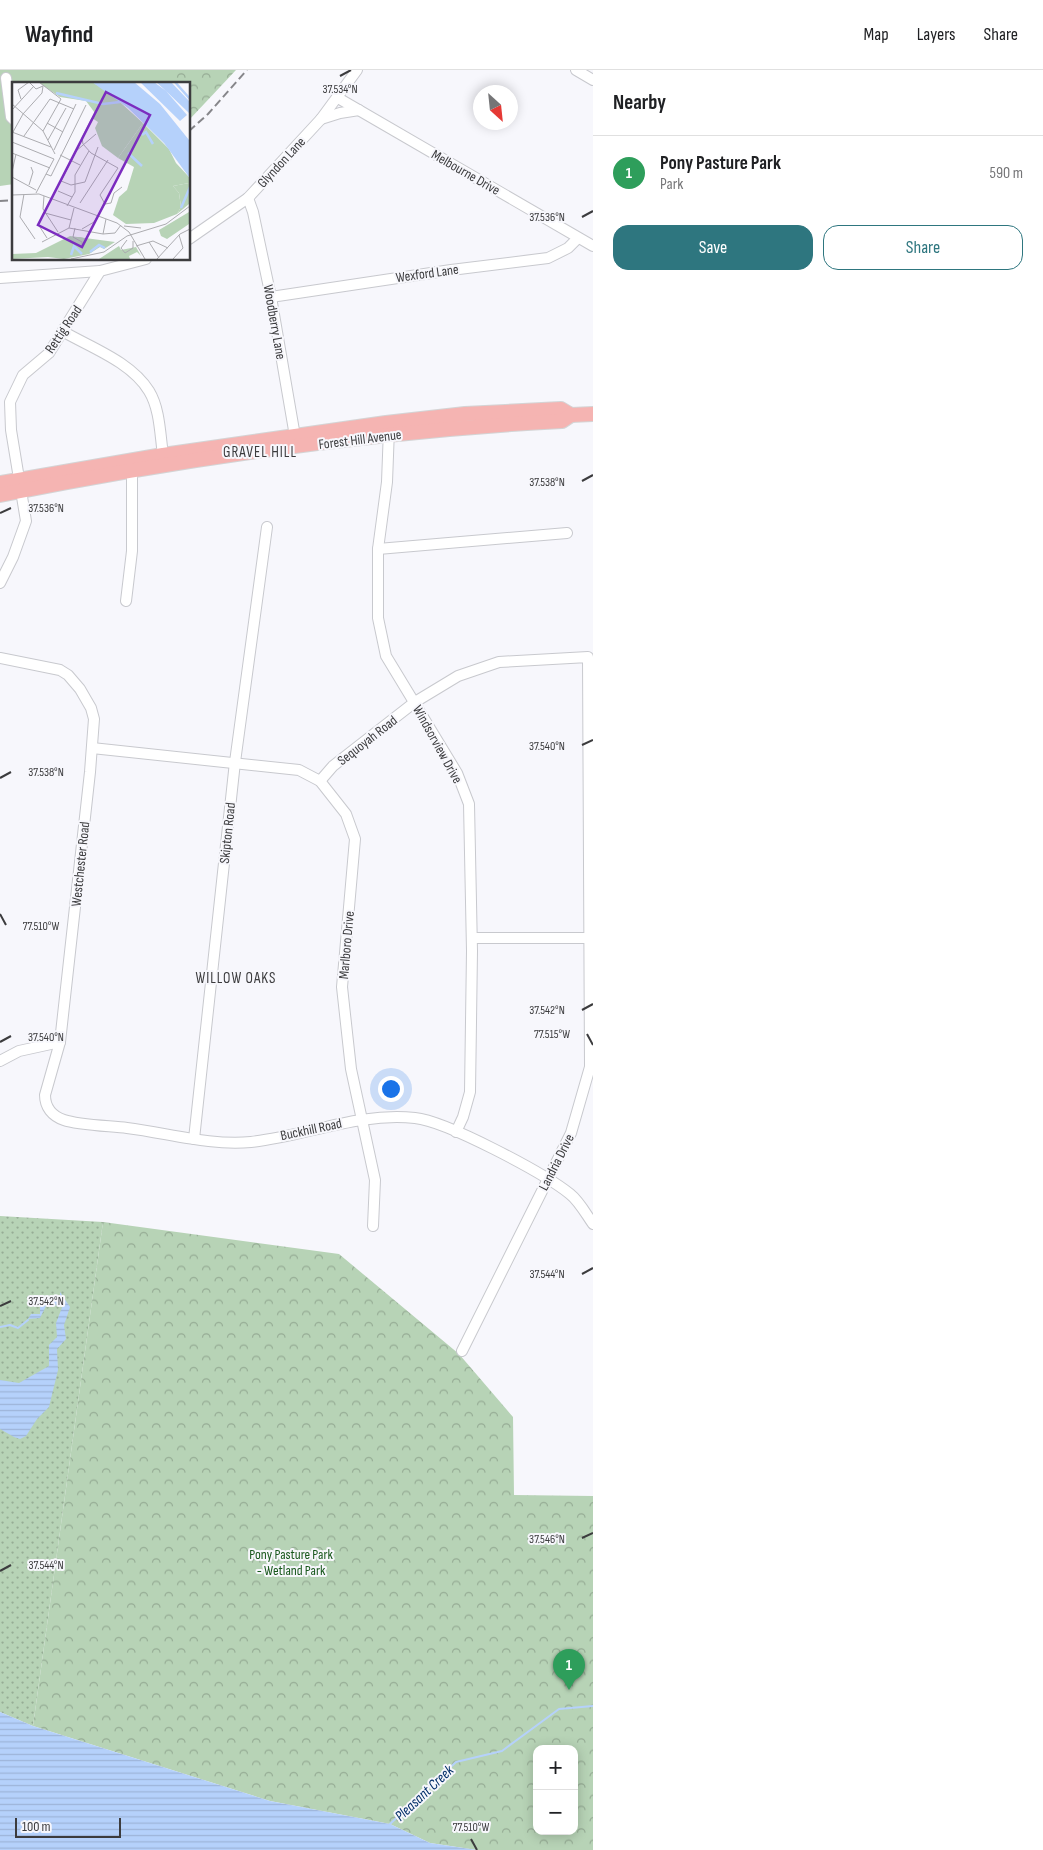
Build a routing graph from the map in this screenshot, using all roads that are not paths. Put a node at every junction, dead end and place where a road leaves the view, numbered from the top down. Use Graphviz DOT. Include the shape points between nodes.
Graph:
graph roads {
  1 [pos="357,70"];
  2 [pos="576,70"];
  3 [pos="6,78"];
  4 [pos="593,80"];
  5 [pos="338,98"];
  6 [pos="359,110"];
  7 [pos="12,118"];
  8 [pos="321,119"];
  9 [pos="248,198"];
  10 [pos="190,238"];
  11 [pos="578,238"];
  12 [pos="593,246"];
  13 [pos="142,260"];
  14 [pos="100,271"];
  15 [pos="0,278"];
  16 [pos="270,297"];
  17 [pos="64,332"];
  18 [pos="593,414"];
  19 [pos="389,429"];
  20 [pos="296,441"];
  21 [pos="163,455"];
  22 [pos="132,472"];
  23 [pos="0,483"];
  24 [pos="22,485"];
  25 [pos="0,495"];
  26 [pos="267,527"];
  27 [pos="567,533"];
  28 [pos="378,549"];
  29 [pos="0,583"];
  30 [pos="126,601"];
  31 [pos="0,658"];
  32 [pos="588,658"];
  33 [pos="415,702"];
  34 [pos="92,748"];
  35 [pos="235,762"];
  36 [pos="320,781"];
  37 [pos="472,938"];
  38 [pos="591,938"];
  39 [pos="60,1042"];
  40 [pos="0,1061"];
  41 [pos="363,1119"];
  42 [pos="64,1120"];
  43 [pos="456,1132"];
  44 [pos="194,1139"];
  45 [pos="548,1178"];
  46 [pos="593,1224"];
  47 [pos="373,1226"];
  48 [pos="462,1351"];
  1 -- 5 [label="street, Glyndon Lane"];
  2 -- 4 [label="street"];
  3 -- 7 [label="street"];
  5 -- 6 [label="street, Melbourne Drive"];
  5 -- 8 [label="street, Glyndon Lane"];
  6 -- 8 [label="street"];
  6 -- 11 [label="street, Melbourne Drive"];
  8 -- 9 [label="street, Glyndon Lane"];
  9 -- 10 [label="street, Glyndon Lane"];
  9 -- 16 [label="street, Woodberry Lane"];
  11 -- 12 [label="street, Melbourne Drive"];
  11 -- 16 [label="street, Wexford Lane" via="568,248 548,258"];
  13 -- 14 [label="street"];
  14 -- 15 [label="street"];
  14 -- 17 [label="street, Rettig Road"];
  16 -- 20 [label="street, Woodberry Lane"];
  17 -- 21 [label="street" via="125,366 149,391 158,413"];
  17 -- 24 [label="street, Rettig Road" via="49,353 23,375 10,402 11,430"];
  18 -- 19 [label="main road, Forest Hill Avenue" via="571,415 562,421"];
  19 -- 20 [label="main road, Forest Hill Avenue"];
  19 -- 28 [label="street, Windsorview Drive" via="387,482"];
  20 -- 21 [label="main road, Forest Hill Avenue"];
  20 -- 22 [label="main road, Forest Hill Avenue"];
  21 -- 24 [label="main road, Forest Hill Avenue"];
  22 -- 24 [label="main road, Forest Hill Avenue"];
  22 -- 30 [label="street" via="132,552"];
  23 -- 24 [label="main road, Forest Hill Avenue"];
  24 -- 25 [label="main road, Forest Hill Avenue"];
  24 -- 29 [label="street, Rettig Road" via="26,521"];
  26 -- 35 [label="street, Skipton Road"];
  27 -- 28 [label="street"];
  28 -- 33 [label="street, Windsorview Drive" via="378,618 386,656"];
  31 -- 34 [label="street, Westchester Road" via="60,670 68,675 91,708 94,719"];
  32 -- 33 [label="street, Sequoyah Road" via="500,662 458,676"];
  32 -- 38 [label="street, Landria Drive"];
  33 -- 36 [label="street, Sequoyah Road" via="333,766"];
  33 -- 37 [label="street, Windsorview Drive" via="457,773 468,804"];
  34 -- 35 [label="street"];
  34 -- 39 [label="street, Westchester Road"];
  35 -- 36 [label="street" via="299,770"];
  35 -- 44 [label="street, Skipton Road"];
  36 -- 41 [label="street, Marlboro Drive" via="346,814 355,838 342,988 351,1069"];
  37 -- 38 [label="street"];
  37 -- 43 [label="street, Windsorview Drive" via="470,1092 464,1117"];
  38 -- 45 [label="street, Landria Drive" via="590,1067 572,1134"];
  39 -- 40 [label="street" via="19,1051"];
  39 -- 42 [label="street, Westchester Road" via="45,1103 52,1113"];
  41 -- 43 [label="street, Buckhill Road" via="416,1118"];
  41 -- 44 [label="street, Buckhill Road" via="250,1142"];
  41 -- 47 [label="street, Marlboro Drive" via="374,1180"];
  42 -- 44 [label="street, Buckhill Road"];
  43 -- 45 [label="street, Buckhill Road"];
  45 -- 46 [label="street, Buckhill Road" via="572,1195"];
  45 -- 48 [label="street, Landria Drive"];
}
